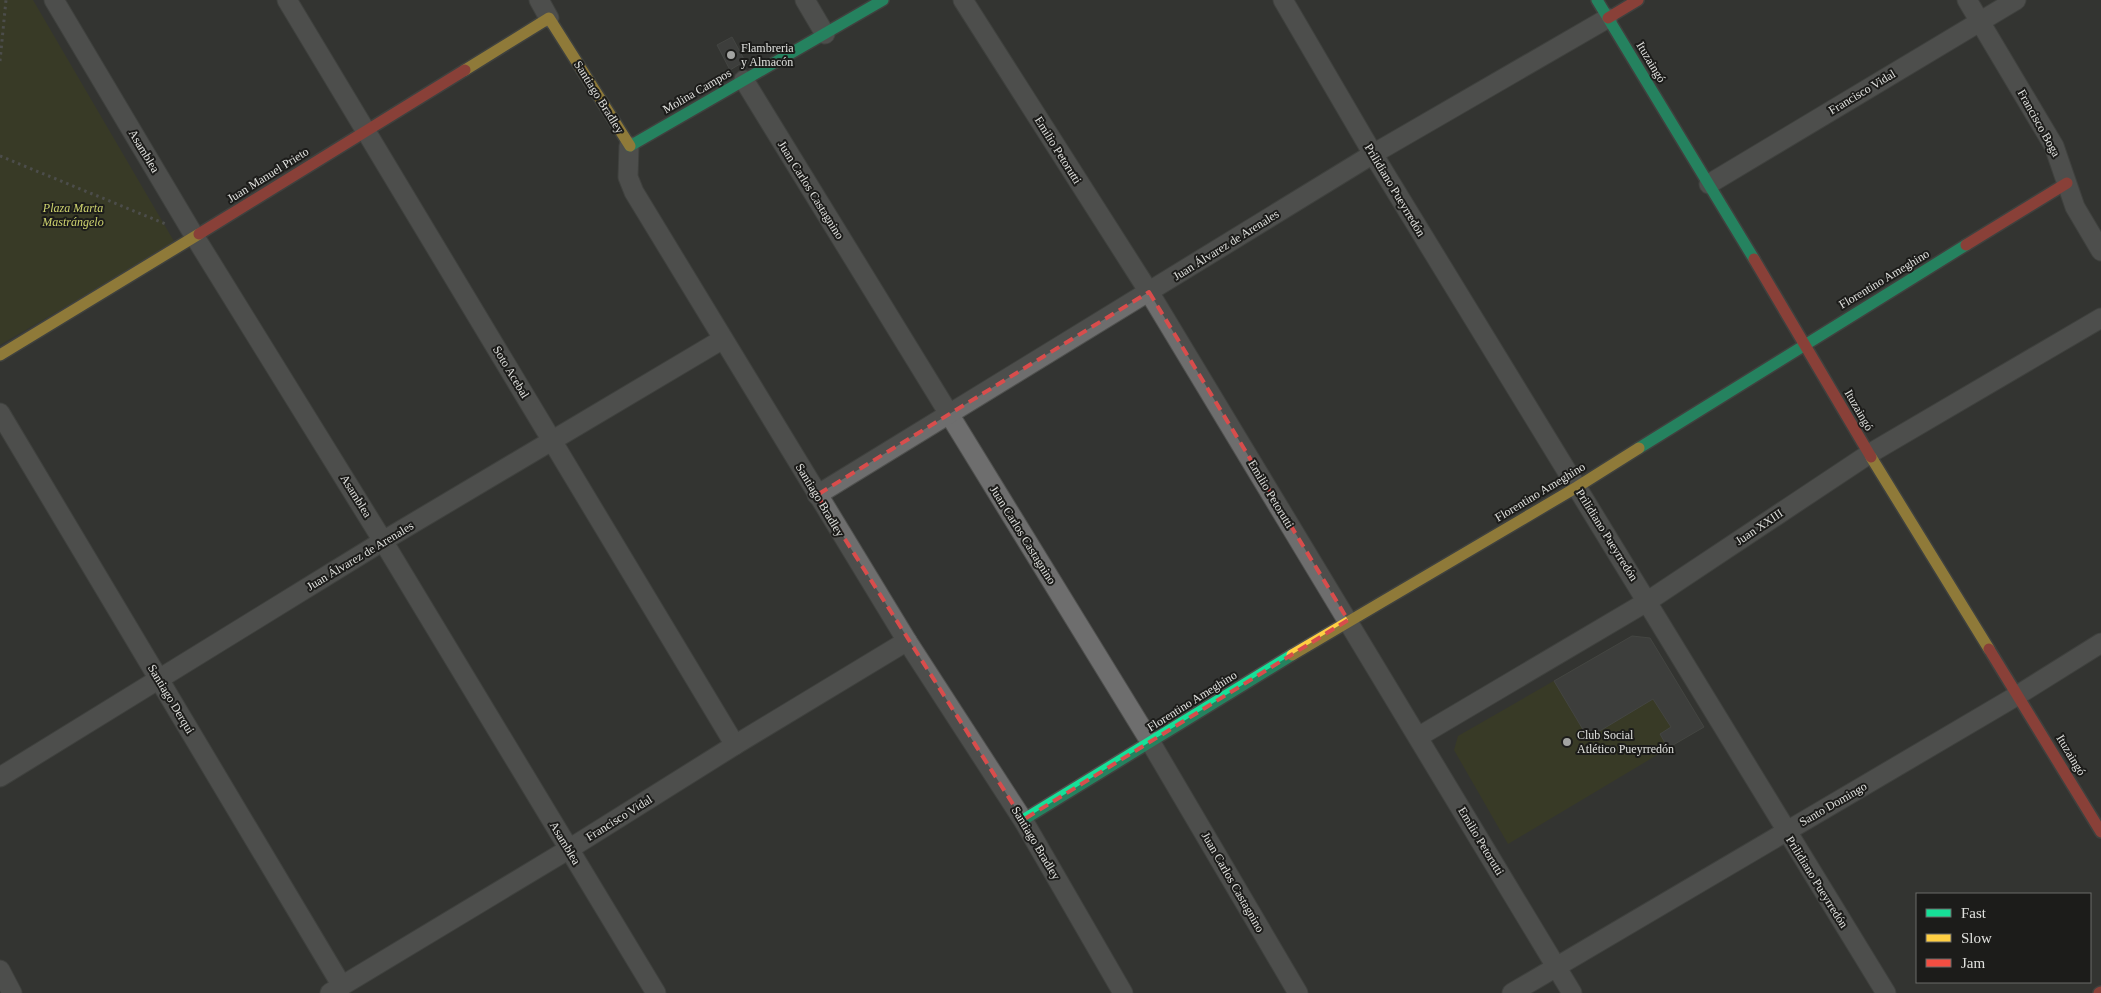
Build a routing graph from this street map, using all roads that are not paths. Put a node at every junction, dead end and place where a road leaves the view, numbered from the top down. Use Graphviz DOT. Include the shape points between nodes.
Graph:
graph roads {
  1 [pos="54,0"];
  2 [pos="287,0"];
  3 [pos="539,0"];
  4 [pos="805,0"];
  5 [pos="883,0"];
  6 [pos="963,0"];
  7 [pos="1283,0"];
  8 [pos="1598,0"];
  9 [pos="1638,0"];
  10 [pos="1968,0"];
  11 [pos="2016,0"];
  12 [pos="549,18"];
  13 [pos="1608,18"];
  14 [pos="1980,21"];
  15 [pos="825,34"];
  16 [pos="744,80"];
  17 [pos="365,131"];
  18 [pos="629,146"];
  19 [pos="1373,154"];
  20 [pos="2067,183"];
  21 [pos="1709,184"];
  22 [pos="195,237"];
  23 [pos="2101,251"];
  24 [pos="1149,292"];
  25 [pos="2101,318"];
  26 [pos="723,339"];
  27 [pos="1805,344"];
  28 [pos="0,355"];
  29 [pos="0,413"];
  30 [pos="948,413"];
  31 [pos="553,441"];
  32 [pos="1869,454"];
  33 [pos="1577,487"];
  34 [pos="817,495"];
  35 [pos="383,541"];
  36 [pos="1648,601"];
  37 [pos="1348,620"];
  38 [pos="907,641"];
  39 [pos="2101,643"];
  40 [pos="159,678"];
  41 [pos="2018,695"];
  42 [pos="1418,737"];
  43 [pos="1151,742"];
  44 [pos="735,745"];
  45 [pos="0,777"];
  46 [pos="1023,820"];
  47 [pos="1786,831"];
  48 [pos="2101,832"];
  49 [pos="569,849"];
  50 [pos="1557,967"];
  51 [pos="0,970"];
  52 [pos="336,989"];
  53 [pos="12,993"];
  54 [pos="656,993"];
  55 [pos="1123,993"];
  56 [pos="1298,993"];
  57 [pos="1512,993"];
  58 [pos="1572,993"];
  59 [pos="1886,993"];
  1 -- 22 [label="street, Asamblea"];
  2 -- 17 [label="street, Soto Acebal"];
  3 -- 12 [label="street, Santiago Bradley"];
  4 -- 15 [label="street"];
  5 -- 15 [label="street, Molina Campos"];
  6 -- 24 [label="street, Emilio Petorutti"];
  7 -- 19 [label="street, Prilidiano Pueyrredón"];
  8 -- 13 [label="street, Ituzaingó"];
  9 -- 13 [label="street, Juan Álvarez de Arenales"];
  10 -- 14 [label="street, Francisco Boga"];
  11 -- 14 [label="street, Francisco Vidal"];
  12 -- 17 [label="street, Juan Manuel Prieto"];
  12 -- 18 [label="street, Santiago Bradley"];
  13 -- 19 [label="street, Juan Álvarez de Arenales"];
  13 -- 21 [label="street, Ituzaingó"];
  14 -- 20 [label="street, Francisco Boga" via="2054,146"];
  14 -- 21 [label="street, Francisco Vidal"];
  15 -- 16 [label="street, Molina Campos"];
  16 -- 18 [label="street, Molina Campos"];
  16 -- 30 [label="street, Juan Carlos Castagnino"];
  17 -- 22 [label="street, Juan Manuel Prieto"];
  17 -- 31 [label="street, Soto Acebal"];
  18 -- 26 [label="street, Santiago Bradley" via="628,177 634,192"];
  19 -- 24 [label="street, Juan Álvarez de Arenales"];
  19 -- 33 [label="street, Prilidiano Pueyrredón"];
  20 -- 23 [label="street, Francisco Boga" via="2075,207"];
  20 -- 27 [label="street, Florentino Ameghino"];
  21 -- 27 [label="street, Ituzaingó"];
  22 -- 28 [label="street, Juan Manuel Prieto"];
  22 -- 35 [label="street, Asamblea"];
  24 -- 30 [label="street, Juan Álvarez de Arenales"];
  24 -- 37 [label="street, Emilio Petorutti"];
  25 -- 32 [label="street, Juan XXIII"];
  26 -- 31 [label="street, Juan Álvarez de Arenales"];
  26 -- 34 [label="street, Santiago Bradley"];
  27 -- 32 [label="street, Ituzaingó"];
  27 -- 33 [label="street, Florentino Ameghino"];
  29 -- 40 [label="street, Santiago Derqui"];
  30 -- 34 [label="street, Juan Álvarez de Arenales"];
  30 -- 43 [label="street, Juan Carlos Castagnino"];
  31 -- 35 [label="street, Juan Álvarez de Arenales"];
  31 -- 44 [label="street, Soto Acebal"];
  32 -- 36 [label="street, Juan XXIII"];
  32 -- 41 [label="street, Ituzaingó"];
  33 -- 36 [label="street, Prilidiano Pueyrredón"];
  33 -- 37 [label="street, Florentino Ameghino"];
  34 -- 38 [label="street, Santiago Bradley"];
  35 -- 40 [label="street, Juan Álvarez de Arenales"];
  35 -- 49 [label="street, Asamblea"];
  36 -- 42 [label="street, Juan XXIII"];
  36 -- 47 [label="street, Prilidiano Pueyrredón"];
  37 -- 42 [label="street, Emilio Petorutti"];
  37 -- 43 [label="street, Florentino Ameghino"];
  38 -- 44 [label="street, Francisco Vidal"];
  38 -- 46 [label="street, Santiago Bradley"];
  39 -- 41 [label="street, Santo Domingo"];
  40 -- 45 [label="street, Juan Álvarez de Arenales"];
  40 -- 52 [label="street, Santiago Derqui"];
  41 -- 47 [label="street, Santo Domingo"];
  41 -- 48 [label="street, Ituzaingó"];
  42 -- 50 [label="street, Emilio Petorutti"];
  43 -- 46 [label="street, Florentino Ameghino"];
  43 -- 56 [label="street, Juan Carlos Castagnino"];
  44 -- 49 [label="street, Francisco Vidal"];
  46 -- 55 [label="street, Santiago Bradley"];
  47 -- 50 [label="street, Santo Domingo"];
  47 -- 59 [label="street, Prilidiano Pueyrredón"];
  49 -- 52 [label="street, Francisco Vidal"];
  49 -- 54 [label="street, Asamblea"];
  50 -- 57 [label="street, Santo Domingo"];
  50 -- 58 [label="street, Emilio Petorutti"];
  51 -- 53 [label="street"];
}
